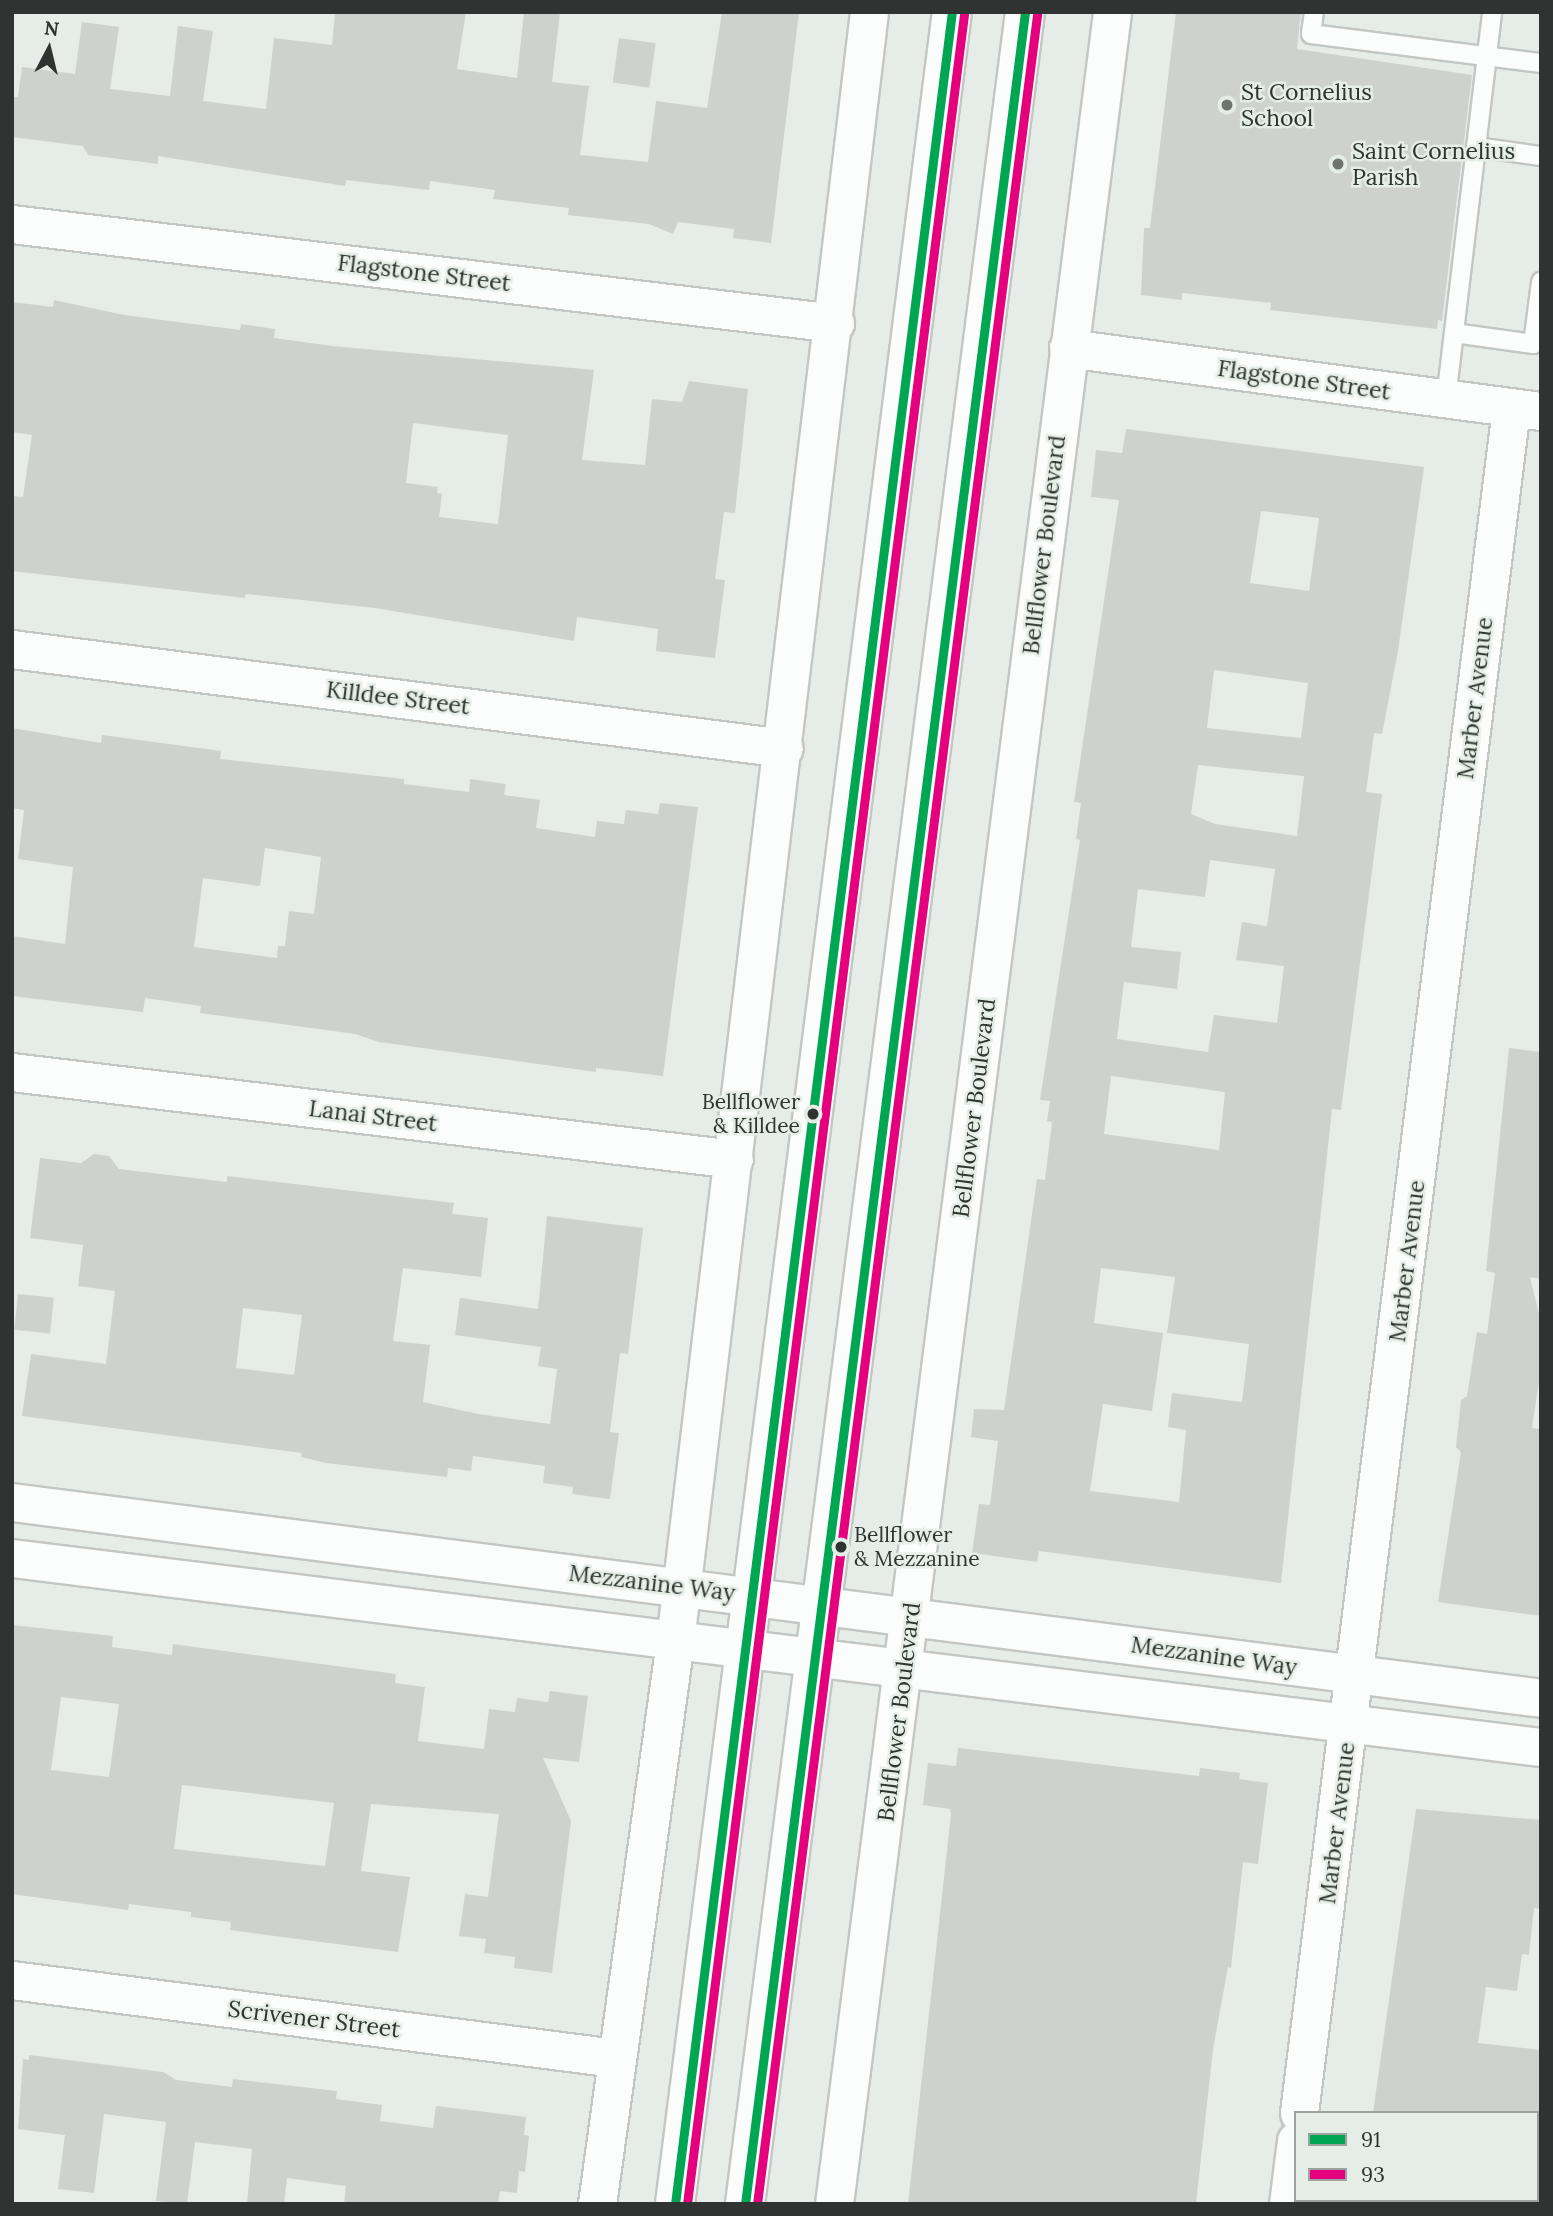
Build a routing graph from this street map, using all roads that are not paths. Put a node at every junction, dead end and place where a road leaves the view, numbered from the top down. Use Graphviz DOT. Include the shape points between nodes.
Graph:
graph roads {
  1 [pos="869,12"];
  2 [pos="952,12"];
  3 [pos="1025,12"];
  4 [pos="1112,12"];
  5 [pos="1314,12"];
  6 [pos="1492,12"];
  7 [pos="1486,56"];
  8 [pos="1541,63"];
  9 [pos="1476,147"];
  10 [pos="1541,156"];
  11 [pos="12,223"];
  12 [pos="1541,282"];
  13 [pos="835,323"];
  14 [pos="1454,333"];
  15 [pos="1068,348"];
  16 [pos="1446,399"];
  17 [pos="1526,410"];
  18 [pos="12,649"];
  19 [pos="784,748"];
  20 [pos="12,1072"];
  21 [pos="734,1159"];
  22 [pos="12,1502"];
  23 [pos="12,1558"];
  24 [pos="681,1587"];
  25 [pos="749,1596"];
  26 [pos="820,1604"];
  27 [pos="911,1617"];
  28 [pos="675,1641"];
  29 [pos="742,1650"];
  30 [pos="813,1658"];
  31 [pos="904,1669"];
  32 [pos="1356,1675"];
  33 [pos="1541,1698"];
  34 [pos="1350,1723"];
  35 [pos="1541,1747"];
  36 [pos="12,1980"];
  37 [pos="615,2058"];
  38 [pos="1299,2111"];
  39 [pos="1294,2157"];
  40 [pos="597,2204"];
  41 [pos="675,2204"];
  42 [pos="745,2204"];
  43 [pos="834,2204"];
  44 [pos="1288,2204"];
  1 -- 13 [label="street"];
  2 -- 25 [label="main road"];
  3 -- 26 [label="main road"];
  4 -- 15 [label="street, Bellflower Boulevard"];
  5 -- 7 [label="lane" via="1311,34"];
  6 -- 7 [label="lane"];
  7 -- 8 [label="lane"];
  7 -- 9 [label="lane"];
  9 -- 10 [label="lane"];
  9 -- 14 [label="lane"];
  11 -- 13 [label="street, Flagstone Street"];
  12 -- 14 [label="lane" via="1533,344"];
  13 -- 19 [label="street"];
  14 -- 16 [label="lane"];
  15 -- 16 [label="street, Flagstone Street"];
  15 -- 27 [label="street, Bellflower Boulevard"];
  16 -- 17 [label="street, Flagstone Street"];
  17 -- 32 [label="street, Marber Avenue"];
  18 -- 19 [label="street, Killdee Street"];
  19 -- 21 [label="street"];
  20 -- 21 [label="street, Lanai Street"];
  21 -- 24 [label="street"];
  22 -- 24 [label="street, Mezzanine Way"];
  23 -- 28 [label="street"];
  24 -- 25 [label="street, Mezzanine Way"];
  24 -- 28 [label="street"];
  25 -- 26 [label="street, Mezzanine Way"];
  25 -- 29 [label="main road"];
  26 -- 27 [label="street, Mezzanine Way"];
  26 -- 30 [label="main road"];
  27 -- 31 [label="street, Bellflower Boulevard"];
  27 -- 32 [label="street, Mezzanine Way"];
  28 -- 29 [label="street"];
  28 -- 37 [label="street"];
  29 -- 30 [label="street"];
  29 -- 41 [label="main road"];
  30 -- 31 [label="street"];
  30 -- 42 [label="main road"];
  31 -- 34 [label="street"];
  31 -- 43 [label="street, Bellflower Boulevard"];
  32 -- 33 [label="street, Mezzanine Way"];
  32 -- 34 [label="street, Marber Avenue"];
  34 -- 35 [label="street"];
  34 -- 38 [label="street, Marber Avenue"];
  36 -- 37 [label="street, Scrivener Street"];
  37 -- 40 [label="street"];
  39 -- 44 [label="street"];
}
